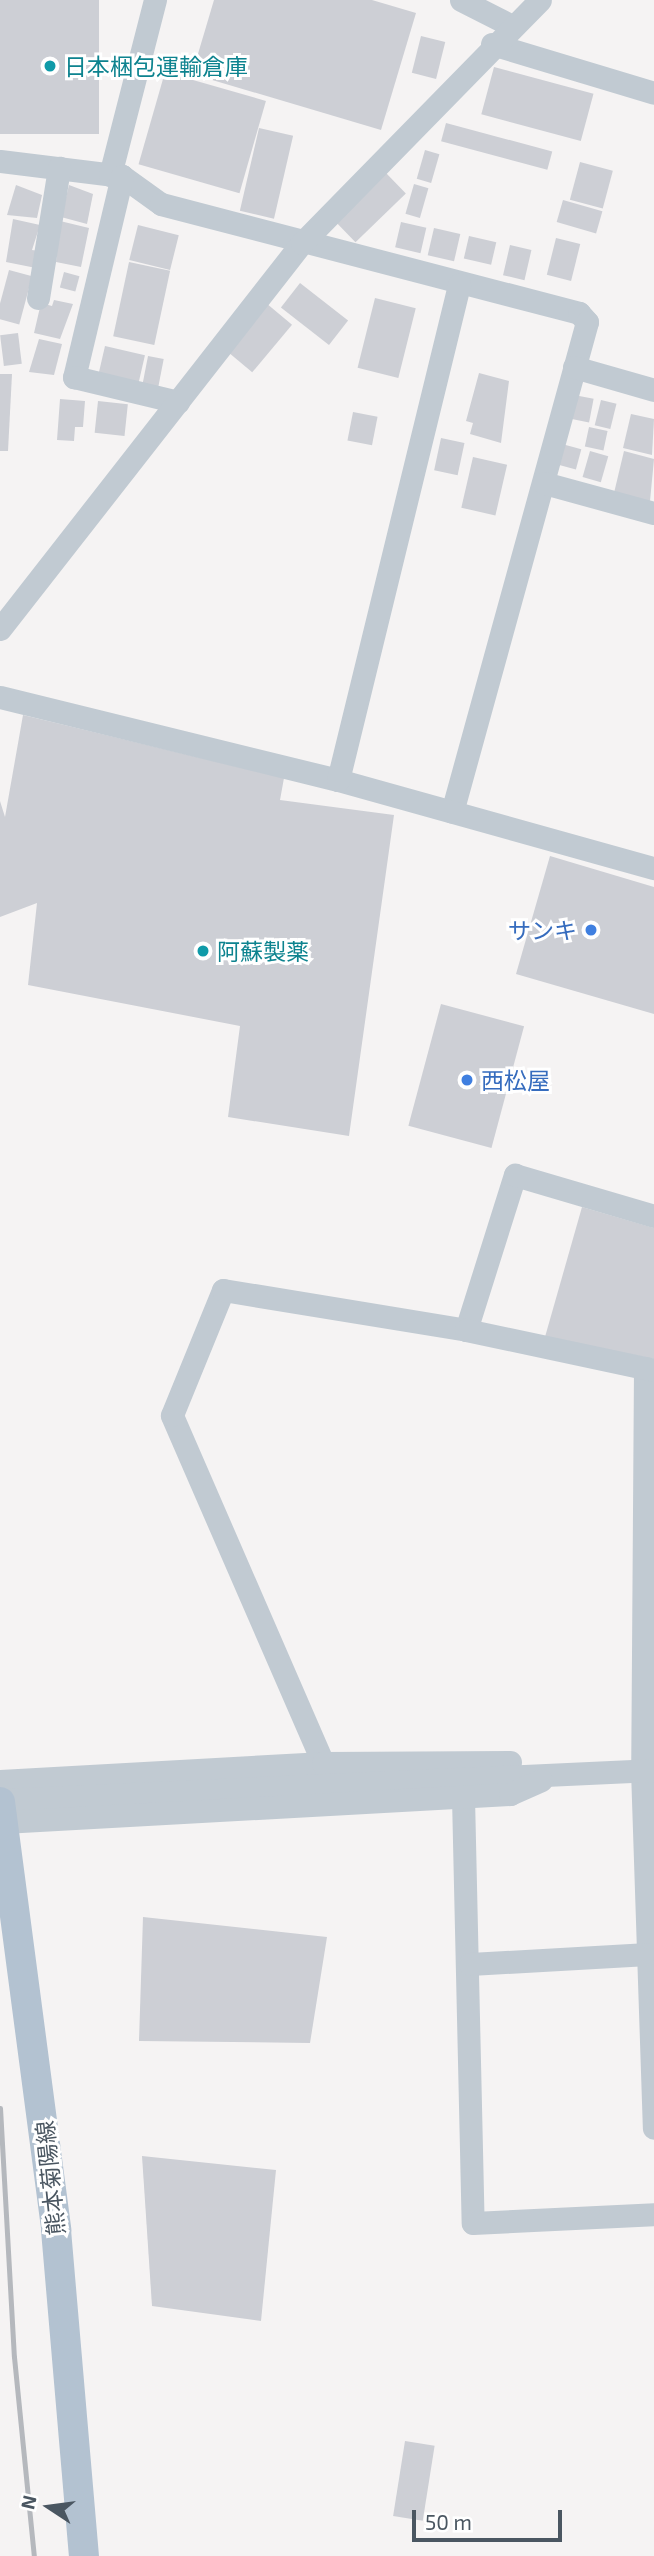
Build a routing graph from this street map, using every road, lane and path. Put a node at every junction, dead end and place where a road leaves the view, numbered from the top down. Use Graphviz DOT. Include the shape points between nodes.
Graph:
graph roads {
  1 [pos="155,0"];
  2 [pos="461,0"];
  3 [pos="540,0"];
  4 [pos="512,26"];
  5 [pos="492,44"];
  6 [pos="654,93"];
  7 [pos="0,161"];
  8 [pos="59,168"];
  9 [pos="116,176"];
  10 [pos="302,243"];
  11 [pos="459,285"];
  12 [pos="38,298"];
  13 [pos="574,367"];
  14 [pos="654,390"];
  15 [pos="178,402"];
  16 [pos="544,483"];
  17 [pos="654,513"];
  18 [pos="0,629"];
  19 [pos="0,697"];
  20 [pos="338,780"];
  21 [pos="452,813"];
  22 [pos="654,868"];
  23 [pos="654,1216"];
  24 [pos="466,1329"];
  25 [pos="649,1369"];
  26 [pos="323,1763"];
  27 [pos="648,1770"];
  28 [pos="553,1774"];
  29 [pos="0,1781"];
  30 [pos="463,1797"];
  31 [pos="1,1808"];
  32 [pos="648,1954"];
  33 [pos="470,1964"];
  34 [pos="654,2128"];
  35 [pos="654,2214"];
  36 [pos="84,2556"];
  1 -- 9 [label="street"];
  2 -- 4 [label="street"];
  3 -- 4 [label="street"];
  4 -- 5 [label="street"];
  5 -- 6 [label="street"];
  5 -- 10 [label="street"];
  7 -- 8 [label="street"];
  8 -- 9 [label="street"];
  8 -- 12 [label="street"];
  9 -- 10 [label="street" via="161,204"];
  9 -- 15 [label="street" via="74,377"];
  10 -- 11 [label="street"];
  10 -- 15 [label="street"];
  11 -- 13 [label="street" via="579,313 587,322"];
  11 -- 20 [label="street"];
  13 -- 14 [label="street"];
  13 -- 16 [label="street"];
  15 -- 18 [label="street"];
  16 -- 17 [label="street"];
  16 -- 21 [label="street"];
  19 -- 20 [label="street"];
  20 -- 21 [label="street"];
  21 -- 22 [label="street"];
  23 -- 24 [label="street" via="515,1175"];
  24 -- 25 [label="street"];
  24 -- 26 [label="street" via="223,1290 172,1416"];
  25 -- 27 [label="street"];
  26 -- 28 [label="street" via="509,1762"];
  26 -- 29 [label="street"];
  27 -- 28 [label="street"];
  27 -- 32 [label="street"];
  28 -- 30 [label="street" via="510,1794"];
  28 -- 31 [label="street"];
  30 -- 31 [label="street"];
  30 -- 33 [label="street"];
  31 -- 36 [label="main road, 熊本菊陽線" via="56,2230"];
  32 -- 33 [label="street"];
  32 -- 34 [label="street"];
  33 -- 35 [label="street" via="473,2223"];
}
